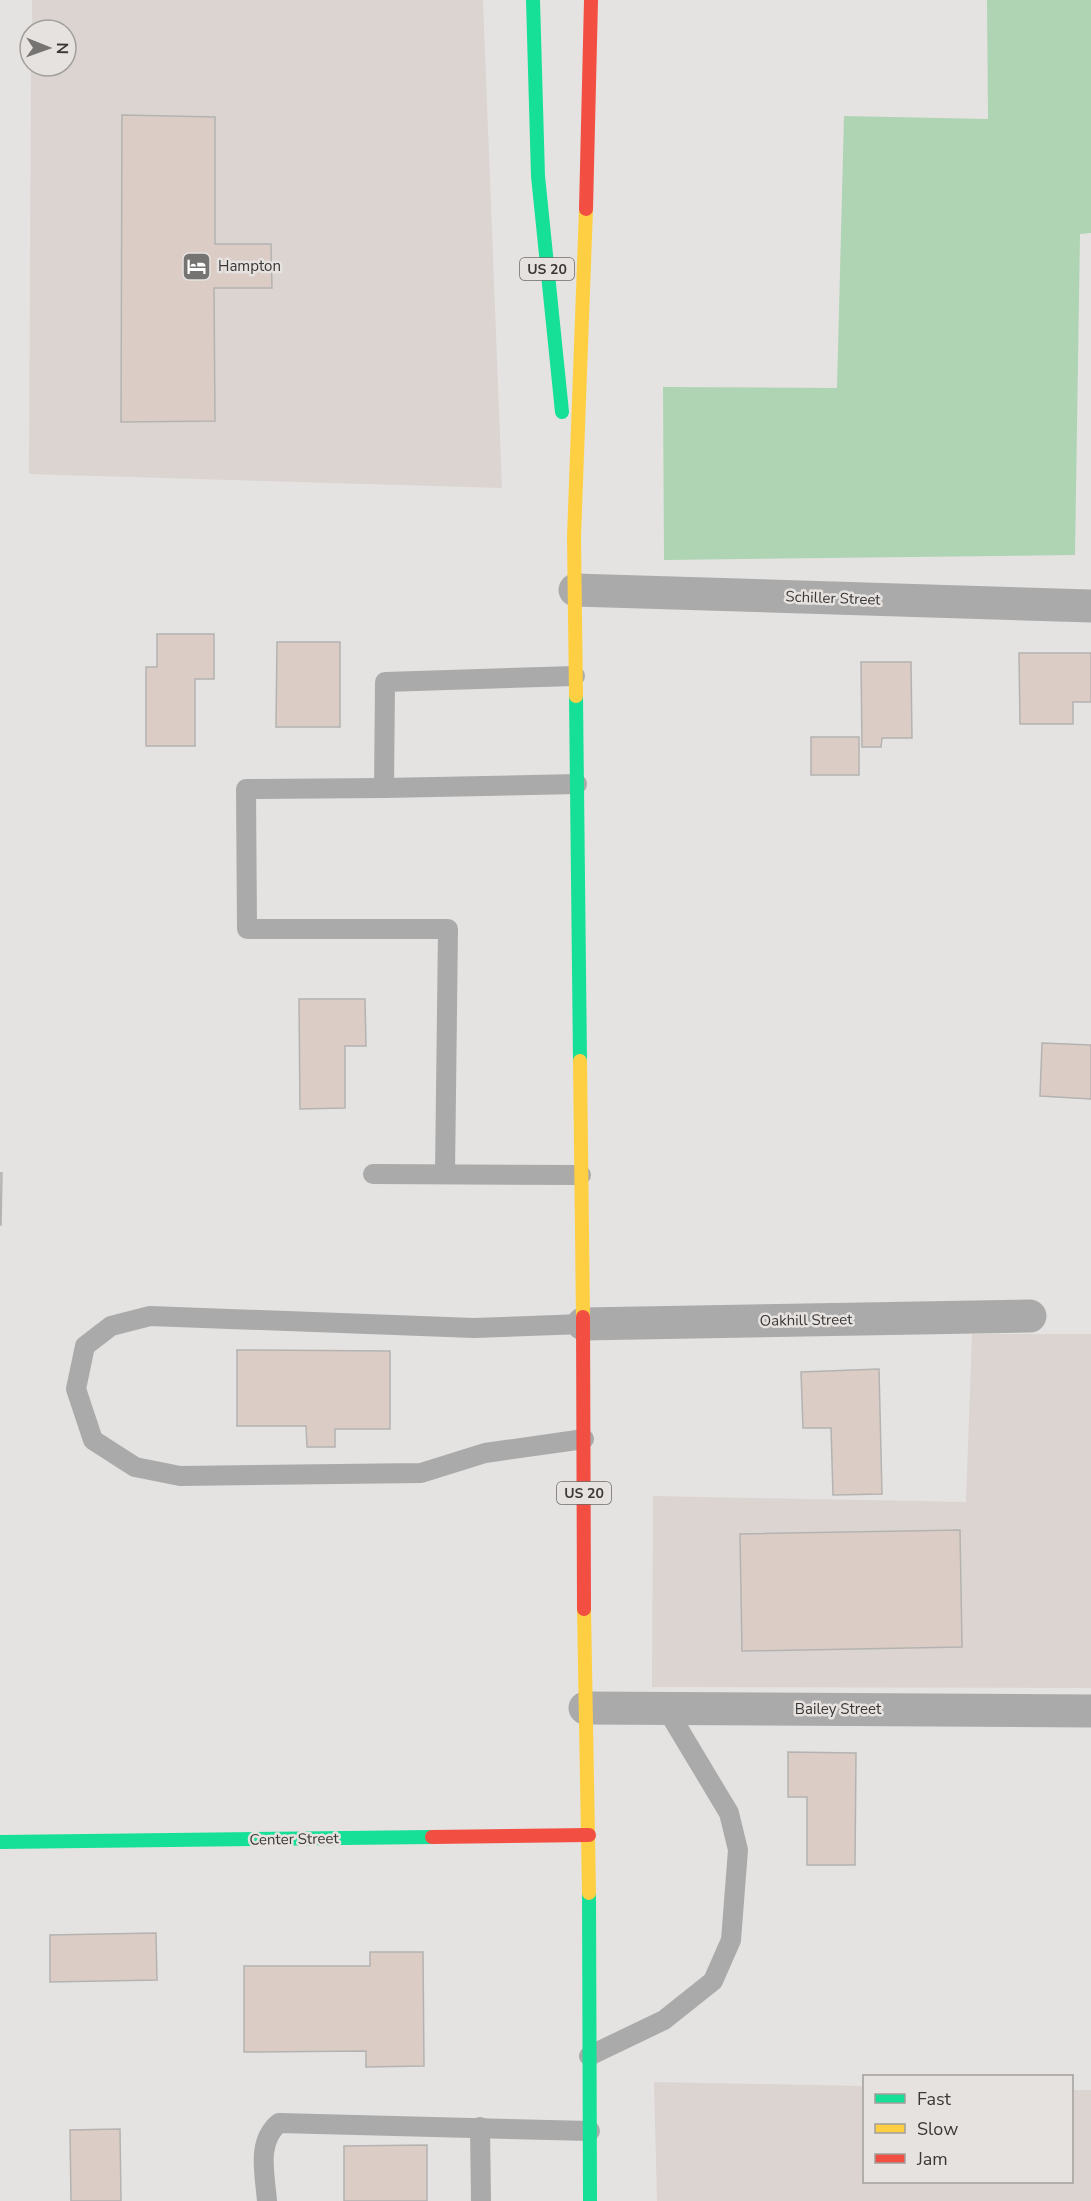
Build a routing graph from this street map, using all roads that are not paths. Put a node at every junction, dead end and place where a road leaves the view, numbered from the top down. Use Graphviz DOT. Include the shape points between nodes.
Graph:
graph roads {
  1 [pos="533,0"];
  2 [pos="591,0"];
  3 [pos="574,537"];
  4 [pos="575,591"];
  5 [pos="1091,606"];
  6 [pos="575,676"];
  7 [pos="577,784"];
  8 [pos="384,789"];
  9 [pos="373,1174"];
  10 [pos="445,1174"];
  11 [pos="581,1175"];
  12 [pos="1030,1316"];
  13 [pos="583,1324"];
  14 [pos="584,1439"];
  15 [pos="585,1708"];
  16 [pos="666,1708"];
  17 [pos="1091,1711"];
  18 [pos="589,1835"];
  19 [pos="0,1842"];
  20 [pos="588,2056"];
  21 [pos="480,2127"];
  22 [pos="590,2131"];
  23 [pos="267,2201"];
  24 [pos="481,2201"];
  25 [pos="590,2201"];
  1 -- 3 [label="main road, US 20" via="538,176"];
  2 -- 3 [label="main road, US 20"];
  3 -- 4 [label="main road, US 20"];
  4 -- 5 [label="street, Schiller Street"];
  4 -- 6 [label="main road, US 20"];
  6 -- 7 [label="main road, US 20"];
  6 -- 8 [label="lane" via="385,682"];
  7 -- 8 [label="lane"];
  7 -- 11 [label="main road, US 20"];
  8 -- 10 [label="lane" via="246,789 247,929 448,929"];
  9 -- 10 [label="lane"];
  10 -- 11 [label="lane"];
  11 -- 13 [label="main road, US 20"];
  12 -- 13 [label="street, Oakhill Street"];
  13 -- 14 [label="main road, US 20"];
  13 -- 14 [label="lane" via="474,1328 150,1316 111,1326 85,1346 76,1389 93,1440 135,1467 180,1476 421,1473 485,1454"];
  14 -- 15 [label="main road, US 20"];
  15 -- 16 [label="street, Bailey Street"];
  15 -- 18 [label="main road, US 20"];
  16 -- 17 [label="street, Bailey Street"];
  16 -- 20 [label="lane" via="729,1813 738,1850 731,1940 713,1982 664,2020"];
  18 -- 19 [label="main road, Center Street"];
  18 -- 20 [label="main road, US 20"];
  20 -- 22 [label="main road, US 20"];
  21 -- 22 [label="lane"];
  21 -- 23 [label="lane" via="279,2122 269,2131 263,2150"];
  21 -- 24 [label="lane"];
  22 -- 25 [label="main road, US 20"];
}
